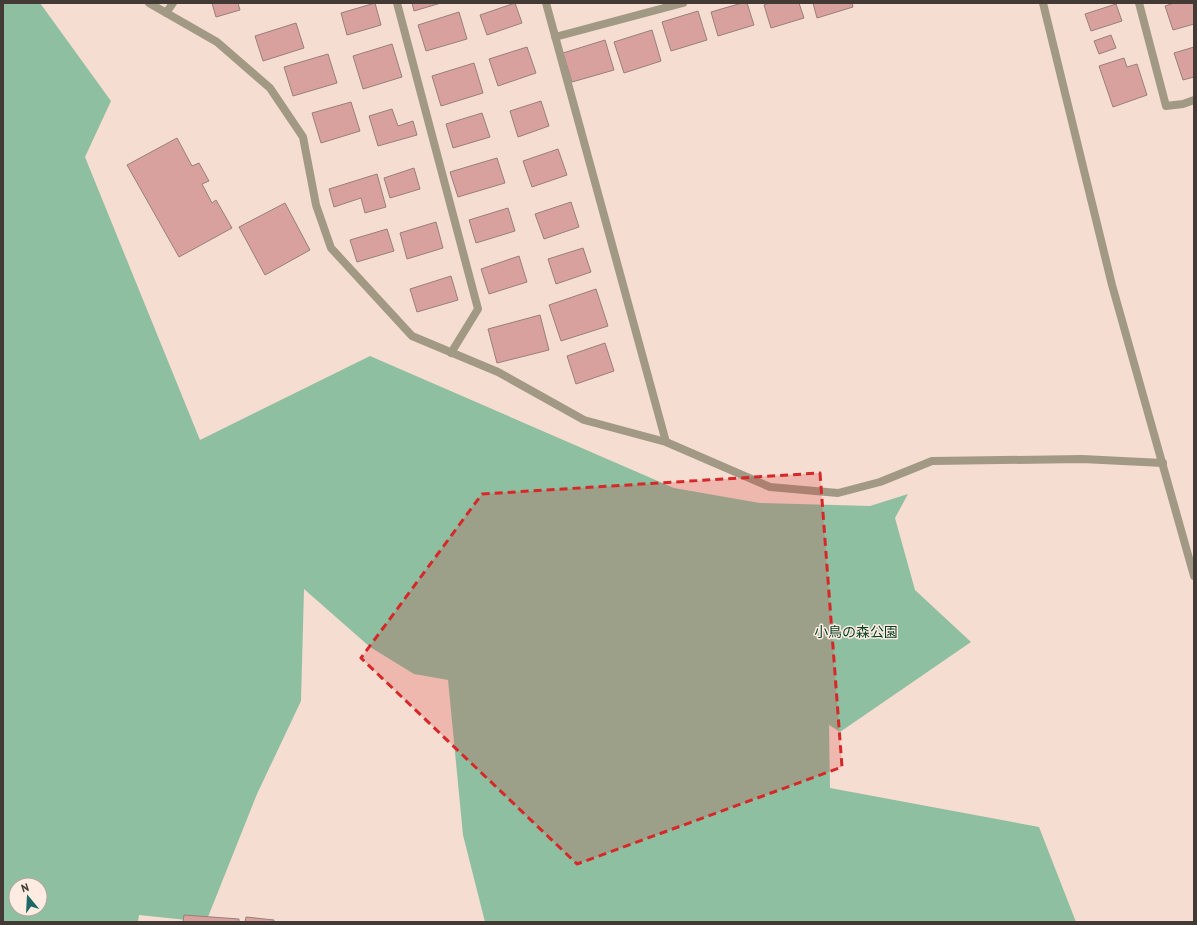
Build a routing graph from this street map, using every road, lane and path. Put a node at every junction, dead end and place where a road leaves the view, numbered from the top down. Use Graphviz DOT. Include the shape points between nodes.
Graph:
graph roads {
  1 [pos="149,3"];
  2 [pos="173,3"];
  3 [pos="397,3"];
  4 [pos="546,3"];
  5 [pos="683,3"];
  6 [pos="1043,3"];
  7 [pos="1139,3"];
  8 [pos="166,13"];
  9 [pos="555,37"];
  10 [pos="1194,100"];
  11 [pos="451,353"];
  12 [pos="666,442"];
  13 [pos="1162,463"];
  14 [pos="1194,576"];
  1 -- 8 [label="street"];
  2 -- 8 [label="street"];
  3 -- 11 [label="street" via="478,309"];
  4 -- 9 [label="street"];
  5 -- 9 [label="street"];
  6 -- 13 [label="street" via="1112,285"];
  7 -- 10 [label="street" via="1166,106"];
  8 -- 11 [label="street" via="217,42 270,88 303,137 316,205 331,248 412,336"];
  9 -- 12 [label="street"];
  11 -- 12 [label="street" via="498,372 584,420"];
  12 -- 13 [label="street" via="770,487 838,493 880,482 932,461 1082,459"];
  13 -- 14 [label="street"];
}
